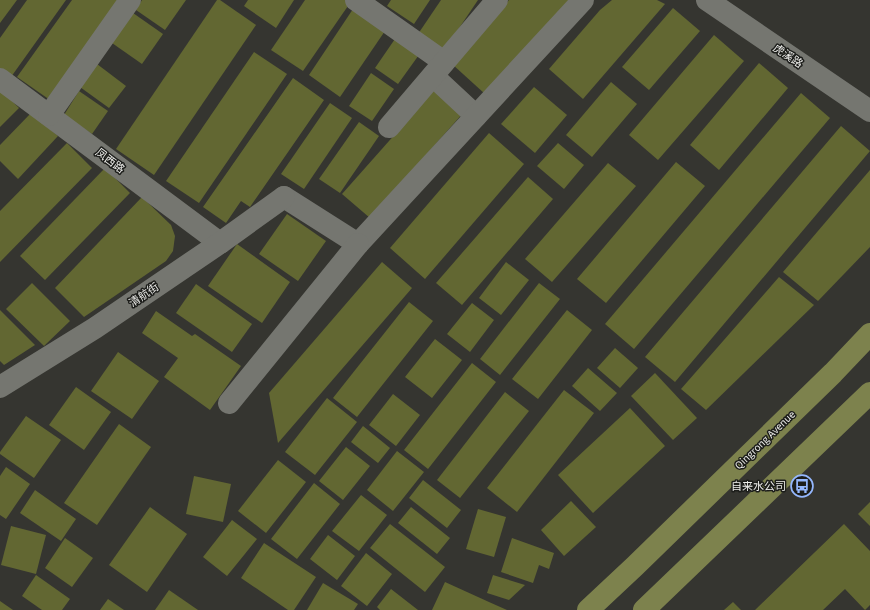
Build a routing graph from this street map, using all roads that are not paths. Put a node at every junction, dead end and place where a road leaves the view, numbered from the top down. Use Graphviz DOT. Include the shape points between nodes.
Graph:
graph roads {
  1 [pos="130,0"];
  2 [pos="356,0"];
  3 [pos="497,0"];
  4 [pos="583,0"];
  5 [pos="707,0"];
  6 [pos="438,69"];
  7 [pos="0,79"];
  8 [pos="870,112"];
  9 [pos="49,115"];
  10 [pos="476,116"];
  11 [pos="389,127"];
  12 [pos="220,244"];
  13 [pos="358,244"];
  14 [pos="870,334"];
  15 [pos="1,385"];
  16 [pos="870,393"];
  17 [pos="229,403"];
  18 [pos="588,610"];
  19 [pos="644,610"];
  1 -- 9 [label="street"];
  2 -- 6 [label="street"];
  3 -- 6 [label="street"];
  4 -- 10 [label="street"];
  5 -- 8 [label="street, 虎溪路"];
  6 -- 10 [label="street"];
  6 -- 11 [label="street"];
  7 -- 9 [label="street, 凤西路"];
  9 -- 12 [label="street, 凤西路"];
  10 -- 13 [label="street"];
  12 -- 13 [label="street, 清航街" via="284,197"];
  12 -- 15 [label="street, 清航街" via="95,328"];
  13 -- 17 [label="street"];
  14 -- 18 [label="main road, Qingrong Avenue" via="828,378"];
  16 -- 19 [label="main road"];
}
